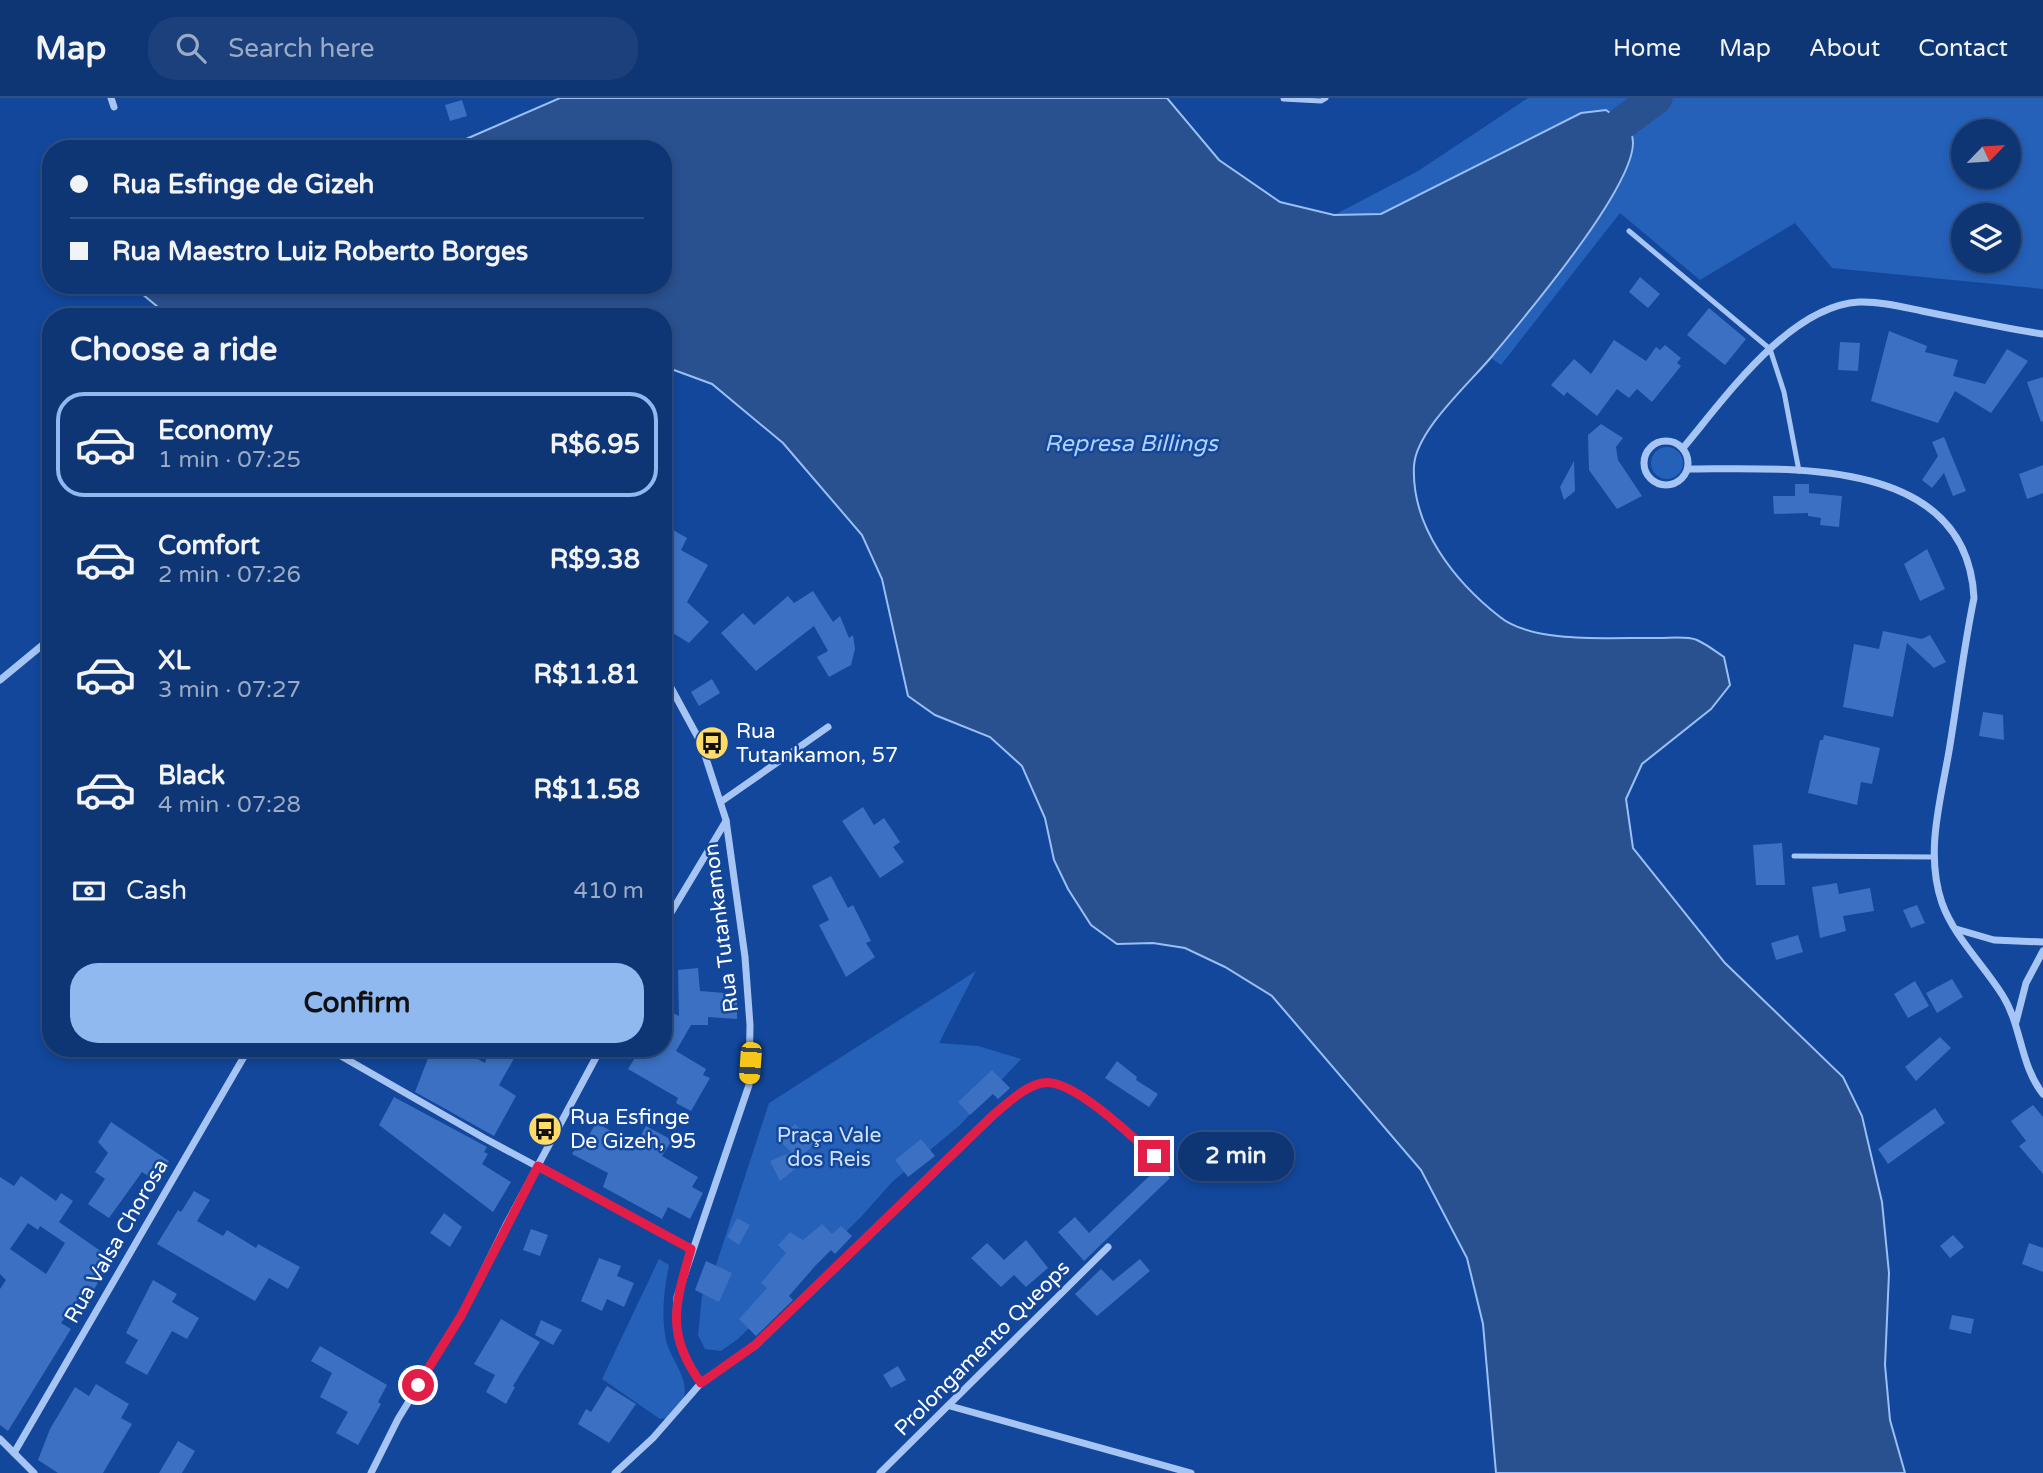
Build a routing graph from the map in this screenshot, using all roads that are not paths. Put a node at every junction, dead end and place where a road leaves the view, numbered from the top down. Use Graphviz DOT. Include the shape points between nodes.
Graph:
graph roads {
  1 [pos="111,98"];
  2 [pos="1326,98"];
  3 [pos="1283,99"];
  4 [pos="114,107"];
  5 [pos="1629,231"];
  6 [pos="2043,334"];
  7 [pos="1770,349"];
  8 [pos="1683,448"];
  9 [pos="1688,469"];
  10 [pos="1799,471"];
  11 [pos="42,645"];
  12 [pos="0,680"];
  13 [pos="672,690"];
  14 [pos="828,727"];
  15 [pos="722,801"];
  16 [pos="726,820"];
  17 [pos="1794,856"];
  18 [pos="1934,857"];
  19 [pos="672,911"];
  20 [pos="1955,929"];
  21 [pos="2043,942"];
  22 [pos="2043,951"];
  23 [pos="2015,1022"];
  24 [pos="244,1057"];
  25 [pos="343,1057"];
  26 [pos="596,1057"];
  27 [pos="2043,1094"];
  28 [pos="1154,1156"];
  29 [pos="538,1166"];
  30 [pos="1108,1247"];
  31 [pos="691,1249"];
  32 [pos="701,1383"];
  33 [pos="950,1406"];
  34 [pos="0,1439"];
  35 [pos="14,1453"];
  36 [pos="34,1473"];
  37 [pos="371,1473"];
  38 [pos="615,1473"];
  39 [pos="880,1473"];
  40 [pos="1191,1473"];
  1 -- 4 [label="street"];
  2 -- 3 [label="lane"];
  5 -- 7 [label="lane"];
  6 -- 7 [label="street" via="1861,302 1818,315"];
  7 -- 8 [label="street"];
  7 -- 10 [label="lane" via="1784,392"];
  8 -- 9 [label="street"];
  8 -- 9 [label="street" via="1670,441 1656,443 1646,454 1645,468 1653,481 1666,485 1680,481"];
  9 -- 10 [label="street"];
  10 -- 18 [label="street" via="1868,478 1913,496 1944,523 1970,569 1974,597"];
  11 -- 12 [label="street"];
  13 -- 15 [label="street, Rua Tutankamon" via="701,743"];
  14 -- 15 [label="street"];
  15 -- 16 [label="street, Rua Tutankamon"];
  16 -- 19 [label="street"];
  16 -- 31 [label="street, Rua Tutankamon" via="745,957 749,1085"];
  17 -- 18 [label="lane"];
  18 -- 20 [label="street" via="1942,903"];
  20 -- 21 [label="street" via="1994,940"];
  20 -- 23 [label="street" via="2004,997"];
  22 -- 23 [label="street" via="2026,983"];
  23 -- 27 [label="street" via="2026,1063"];
  24 -- 35 [label="street, Rua Valsa Chorosa"];
  25 -- 29 [label="street"];
  26 -- 29 [label="street"];
  28 -- 32 [label="street" via="1086,1100 1052,1083 1035,1086 992,1116 755,1345"];
  29 -- 31 [label="street"];
  29 -- 37 [label="street" via="461,1316"];
  30 -- 33 [label="street, Prolongamento Queops"];
  31 -- 32 [label="street, Rua Tutankamon" via="674,1326 687,1364"];
  32 -- 38 [label="street"];
  33 -- 39 [label="street, Prolongamento Queops"];
  33 -- 40 [label="street"];
  34 -- 35 [label="street"];
  35 -- 36 [label="street"];
}
